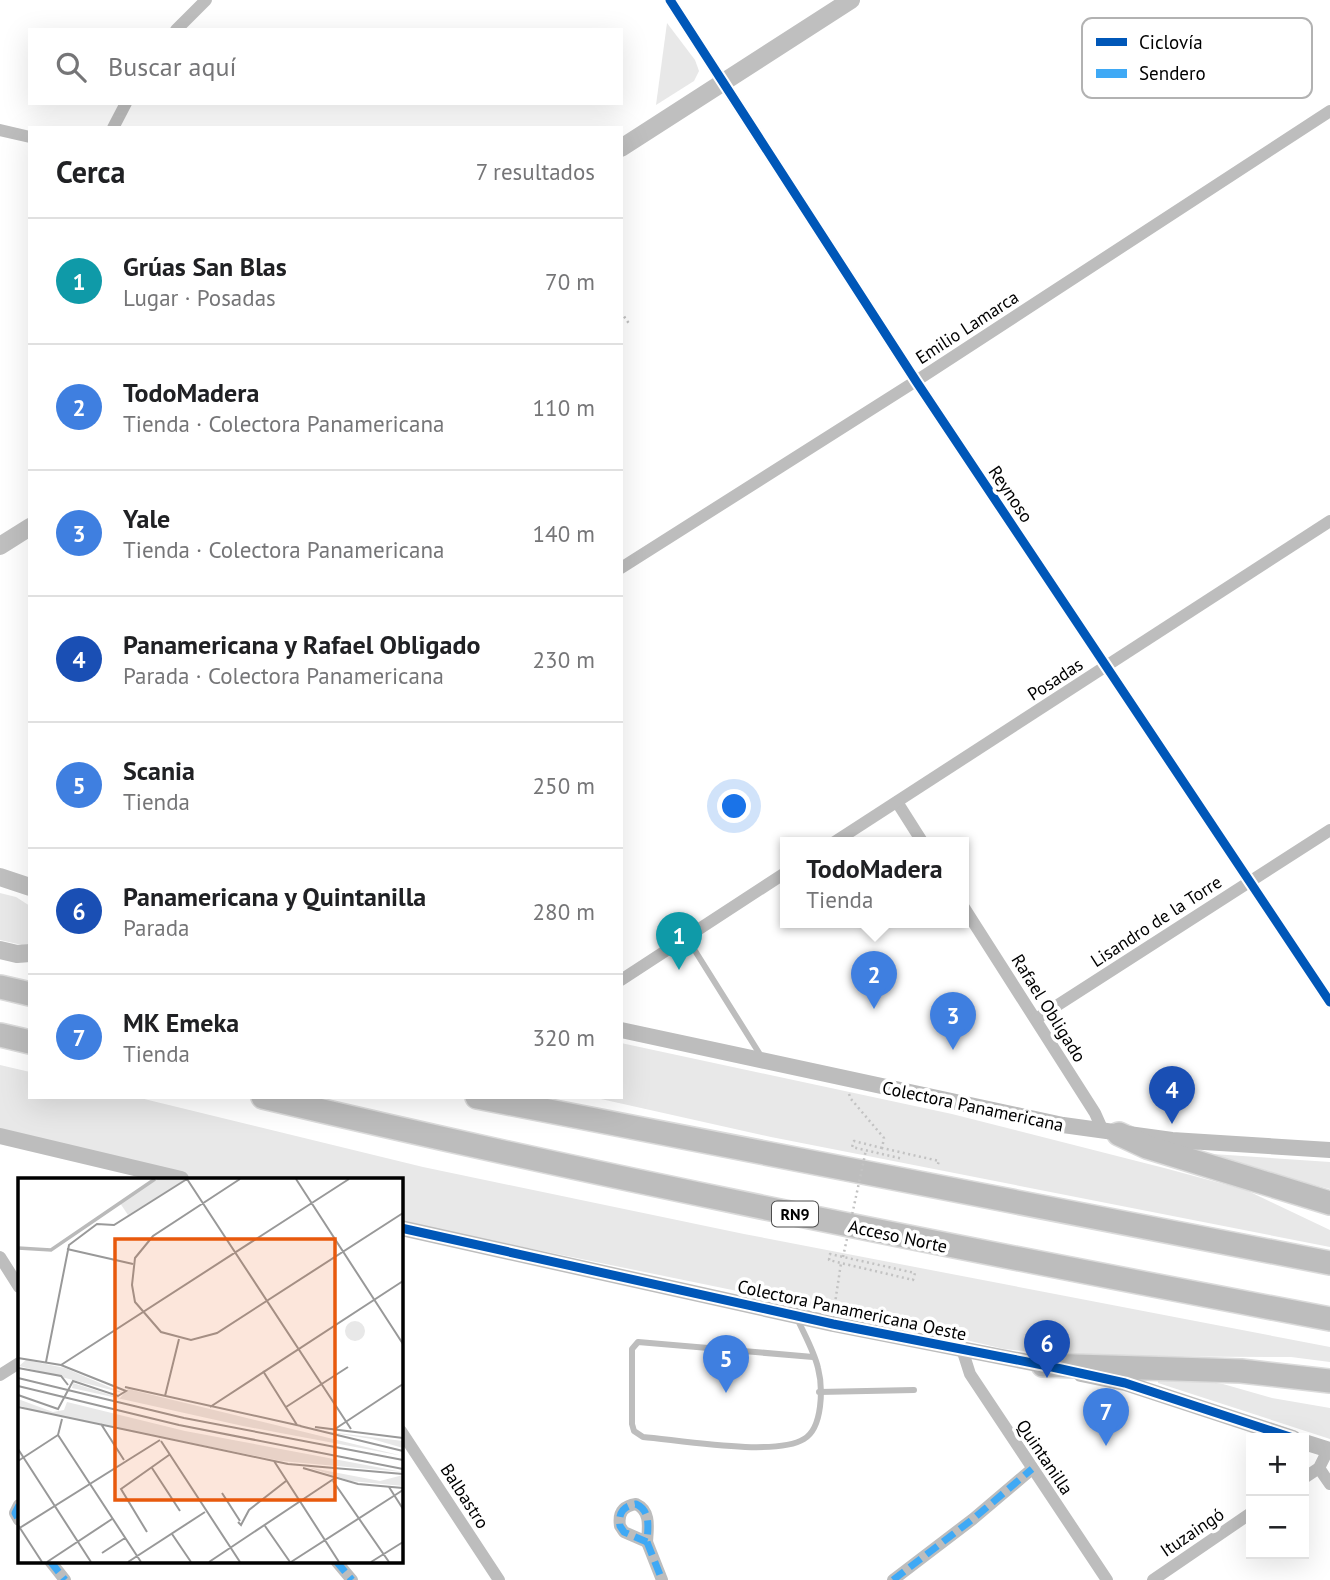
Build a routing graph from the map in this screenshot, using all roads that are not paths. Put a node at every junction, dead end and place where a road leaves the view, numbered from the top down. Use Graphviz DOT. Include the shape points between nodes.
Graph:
graph roads {
  1 [pos="206,0"];
  2 [pos="670,0"];
  3 [pos="851,0"];
  4 [pos="178,28"];
  5 [pos="724,82"];
  6 [pos="125,105"];
  7 [pos="1330,111"];
  8 [pos="114,126"];
  9 [pos="0,130"];
  10 [pos="28,137"];
  11 [pos="623,147"];
  12 [pos="916,381"];
  13 [pos="1330,521"];
  14 [pos="28,528"];
  15 [pos="0,546"];
  16 [pos="623,567"];
  17 [pos="1108,665"];
  18 [pos="897,802"];
  19 [pos="1330,831"];
  20 [pos="842,837"];
  21 [pos="919,837"];
  22 [pos="780,876"];
  23 [pos="0,877"];
  24 [pos="1248,882"];
  25 [pos="28,886"];
  26 [pos="969,915"];
  27 [pos="686,936"];
  28 [pos="0,950"];
  29 [pos="28,953"];
  30 [pos="623,979"];
  31 [pos="0,987"];
  32 [pos="28,994"];
  33 [pos="1330,1002"];
  34 [pos="1036,1019"];
  35 [pos="623,1030"];
  36 [pos="0,1035"];
  37 [pos="28,1042"];
  38 [pos="765,1062"];
  39 [pos="271,1099"];
  40 [pos="487,1099"];
  41 [pos="1111,1132"];
  42 [pos="0,1136"];
  43 [pos="1330,1150"];
  44 [pos="177,1178"];
  45 [pos="1330,1203"];
  46 [pos="402,1228"];
  47 [pos="0,1257"];
  48 [pos="1330,1263"];
  49 [pos="18,1285"];
  50 [pos="797,1316"];
  51 [pos="1330,1319"];
  52 [pos="962,1349"];
  53 [pos="813,1357"];
  54 [pos="18,1364"];
  55 [pos="1042,1365"];
  56 [pos="0,1376"];
  57 [pos="1330,1381"];
  58 [pos="914,1390"];
  59 [pos="819,1392"];
  60 [pos="402,1433"];
  61 [pos="1277,1433"];
  62 [pos="1309,1444"];
  63 [pos="1329,1450"];
  64 [pos="1319,1468"];
  65 [pos="1032,1469"];
  66 [pos="1309,1475"];
  67 [pos="1330,1484"];
  68 [pos="1246,1516"];
  69 [pos="647,1542"];
  70 [pos="51,1562"];
  71 [pos="337,1562"];
  72 [pos="65,1580"];
  73 [pos="352,1580"];
  74 [pos="499,1580"];
  75 [pos="662,1580"];
  76 [pos="893,1580"];
  77 [pos="1107,1580"];
  78 [pos="1153,1580"];
  1 -- 4 [label="street"];
  2 -- 5 [label="street, Reynoso"];
  3 -- 5 [label="main road"];
  5 -- 11 [label="main road"];
  5 -- 12 [label="street, Reynoso"];
  6 -- 8 [label="street"];
  7 -- 12 [label="street, Emilio Lamarca"];
  9 -- 10 [label="street"];
  12 -- 16 [label="street, Emilio Lamarca"];
  12 -- 17 [label="street, Reynoso"];
  13 -- 17 [label="street, Posadas"];
  14 -- 15 [label="main road"];
  17 -- 18 [label="street, Posadas"];
  17 -- 24 [label="street, Reynoso"];
  18 -- 20 [label="street, Posadas"];
  18 -- 21 [label="street"];
  19 -- 24 [label="street, Lisandro de la Torre"];
  22 -- 27 [label="street"];
  23 -- 25 [label="main road"];
  24 -- 33 [label="street, Reynoso"];
  24 -- 34 [label="street, Lisandro de la Torre"];
  26 -- 34 [label="street, Rafael Obligado"];
  27 -- 30 [label="street"];
  27 -- 38 [label="lane"];
  28 -- 29 [label="main road"];
  31 -- 32 [label="highway"];
  34 -- 41 [label="street, Rafael Obligado"];
  35 -- 38 [label="street, Colectora Panamericana"];
  36 -- 37 [label="highway"];
  38 -- 41 [label="street, Colectora Panamericana"];
  39 -- 51 [label="highway, Acceso Norte / RN9" via="901,1237"];
  40 -- 48 [label="highway"];
  41 -- 43 [label="street, Colectora Panamericana"];
  41 -- 45 [label="highway"];
  42 -- 44 [label="street"];
  46 -- 50 [label="street, Colectora Panamericana Oeste"];
  47 -- 49 [label="street"];
  50 -- 52 [label="street, Colectora Panamericana Oeste"];
  50 -- 53 [label="lane"];
  52 -- 55 [label="street, Colectora Panamericana Oeste"];
  52 -- 65 [label="street, Quintanilla" via="970,1374"];
  53 -- 59 [label="lane"];
  53 -- 59 [label="lane" via="638,1342 632,1349 632,1424 643,1437 757,1447 787,1445 803,1440 817,1424"];
  54 -- 56 [label="street"];
  55 -- 57 [label="highway" via="1241,1371"];
  55 -- 61 [label="street, Colectora Panamericana Oeste" via="1125,1384"];
  58 -- 59 [label="lane"];
  60 -- 74 [label="street, Balbastro"];
  62 -- 63 [label="street"];
  63 -- 64 [label="street"];
  64 -- 66 [label="street"];
  64 -- 67 [label="street"];
  65 -- 76 [label="street"];
  65 -- 77 [label="street, Quintanilla"];
  68 -- 78 [label="street, Ituzaingó"];
  69 -- 75 [label="street"];
  70 -- 72 [label="street"];
  71 -- 73 [label="street"];
}
